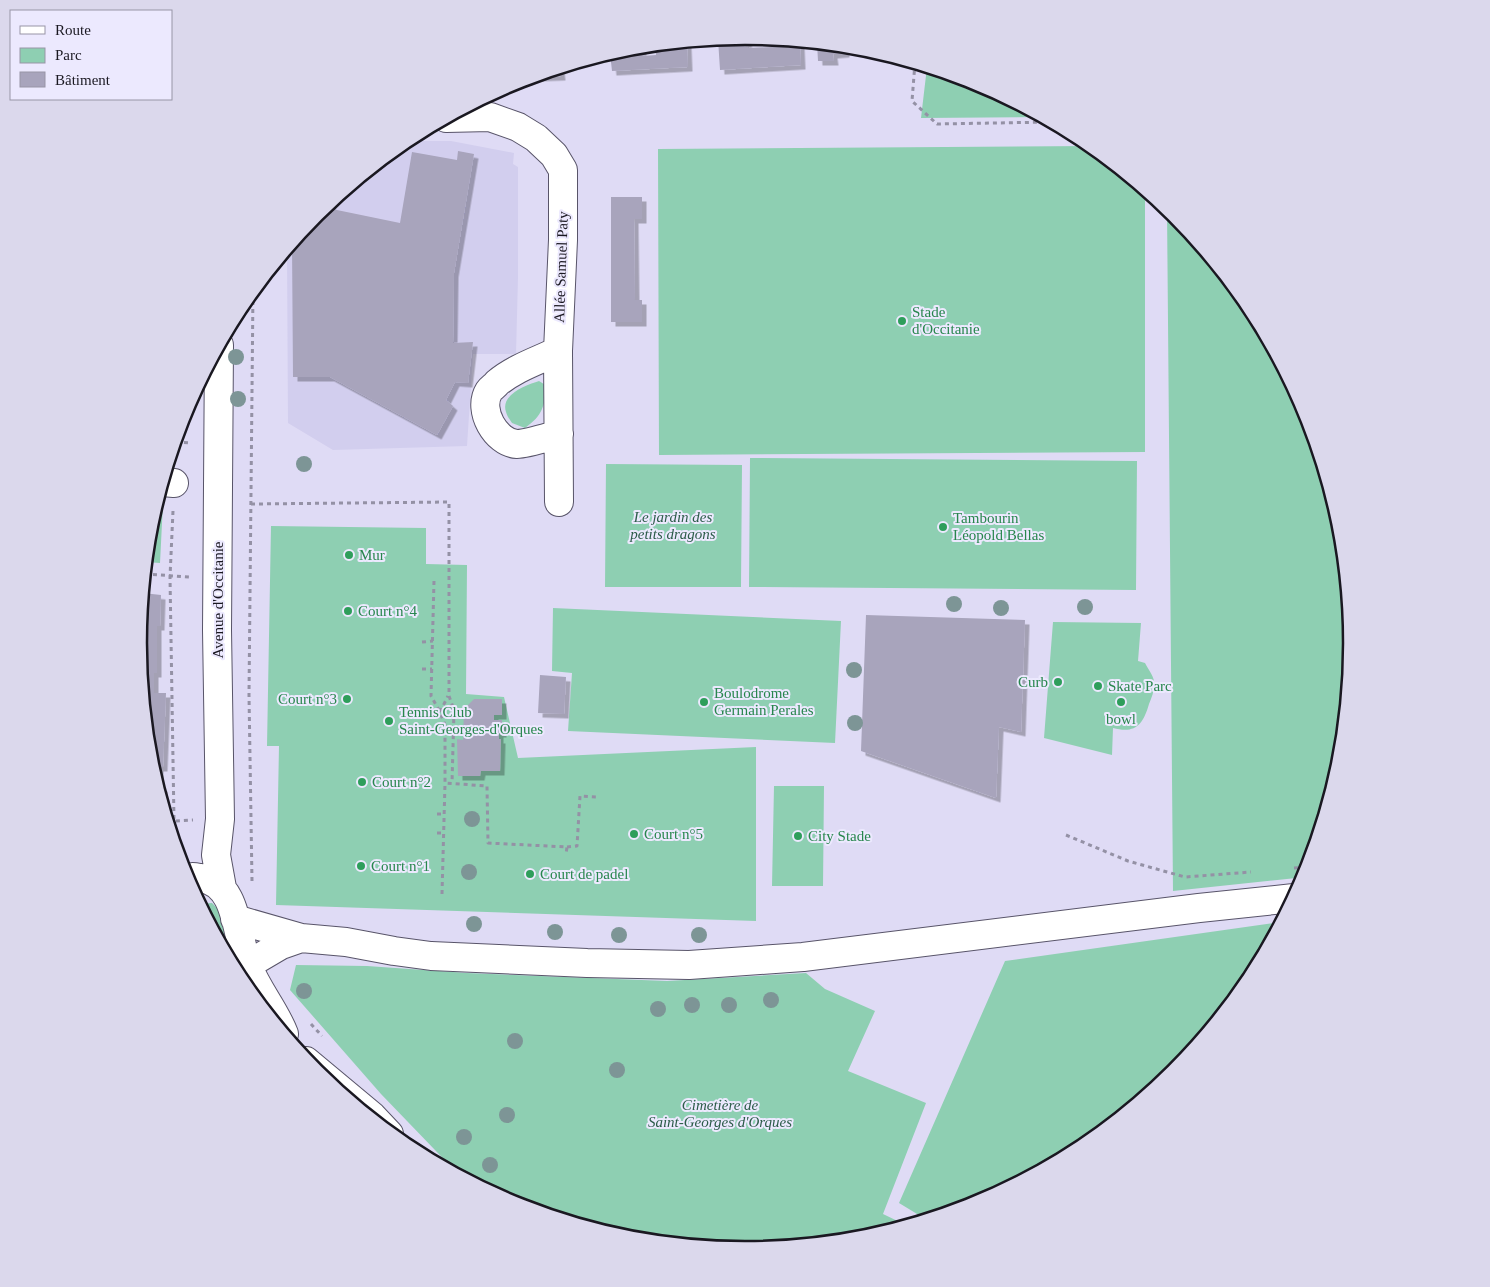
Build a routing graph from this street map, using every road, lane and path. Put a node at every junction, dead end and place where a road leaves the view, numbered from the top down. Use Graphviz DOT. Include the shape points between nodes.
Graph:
graph roads {
  1 [pos="914,69"];
  2 [pos="460,118"];
  3 [pos="1039,122"];
  4 [pos="253,303"];
  5 [pos="558,351"];
  6 [pos="219,359"];
  7 [pos="559,434"];
  8 [pos="168,485"];
  9 [pos="559,502"];
  10 [pos="251,504"];
  11 [pos="434,581"];
  12 [pos="422,642"];
  13 [pos="432,642"];
  14 [pos="422,669"];
  15 [pos="432,669"];
  16 [pos="449,696"];
  17 [pos="440,712"];
  18 [pos="445,783"];
  19 [pos="452,783"];
  20 [pos="597,797"];
  21 [pos="437,814"];
  22 [pos="444,814"];
  23 [pos="251,818"];
  24 [pos="220,819"];
  25 [pos="174,821"];
  26 [pos="437,833"];
  27 [pos="444,833"];
  28 [pos="1066,834"];
  29 [pos="566,846"];
  30 [pos="566,854"];
  31 [pos="216,855"];
  32 [pos="1300,868"];
  33 [pos="1290,869"];
  34 [pos="1252,872"];
  35 [pos="193,874"];
  36 [pos="194,878"];
  37 [pos="222,888"];
  38 [pos="252,889"];
  39 [pos="442,894"];
  40 [pos="1286,899"];
  41 [pos="235,919"];
  42 [pos="301,938"];
  43 [pos="247,965"];
  44 [pos="271,1009"];
  45 [pos="308,1020"];
  46 [pos="325,1039"];
  1 -- 3 [label="path" via="912,101 937,124"];
  2 -- 5 [label="street, Allée Samuel Paty" via="490,117 518,127 554,154 563,170"];
  4 -- 10 [label="path"];
  5 -- 7 [label="street, Allée Samuel Paty"];
  5 -- 7 [label="street" via="522,366 504,378 488,392 485,409 493,428 503,439 517,444"];
  6 -- 24 [label="street, Avenue d'Occitanie" via="217,630"];
  7 -- 9 [label="street, Allée Samuel Paty"];
  8 -- 25 [label="path"];
  10 -- 16 [label="path" via="449,502"];
  10 -- 23 [label="path"];
  11 -- 13 [label="path"];
  12 -- 13 [label="path"];
  13 -- 15 [label="path"];
  14 -- 15 [label="path"];
  15 -- 17 [label="path" via="431,696"];
  16 -- 17 [label="path"];
  16 -- 19 [label="path" via="454,710"];
  17 -- 18 [label="path" via="445,725"];
  18 -- 19 [label="path"];
  18 -- 22 [label="path"];
  19 -- 29 [label="path" via="487,786 488,843"];
  20 -- 29 [label="path" via="580,796 577,846"];
  21 -- 22 [label="path"];
  22 -- 27 [label="path"];
  23 -- 24 [label="path"];
  23 -- 38 [label="path"];
  24 -- 25 [label="path"];
  24 -- 31 [label="street, Avenue d'Occitanie"];
  26 -- 27 [label="path"];
  27 -- 39 [label="path"];
  28 -- 34 [label="path" via="1128,860 1185,877"];
  29 -- 30 [label="path"];
  31 -- 35 [label="street"];
  31 -- 37 [label="street, Avenue d'Occitanie"];
  32 -- 33 [label="path"];
  36 -- 37 [label="street" via="208,879"];
  37 -- 41 [label="street, Avenue d'Occitanie" via="232,903"];
  40 -- 42 [label="street" via="822,955 689,965 431,956"];
  41 -- 42 [label="street"];
  41 -- 43 [label="street, Avenue d'Occitanie"];
  42 -- 43 [label="street" via="281,945"];
  43 -- 44 [label="street, Avenue d'Occitanie"];
  45 -- 46 [label="path"];
}
